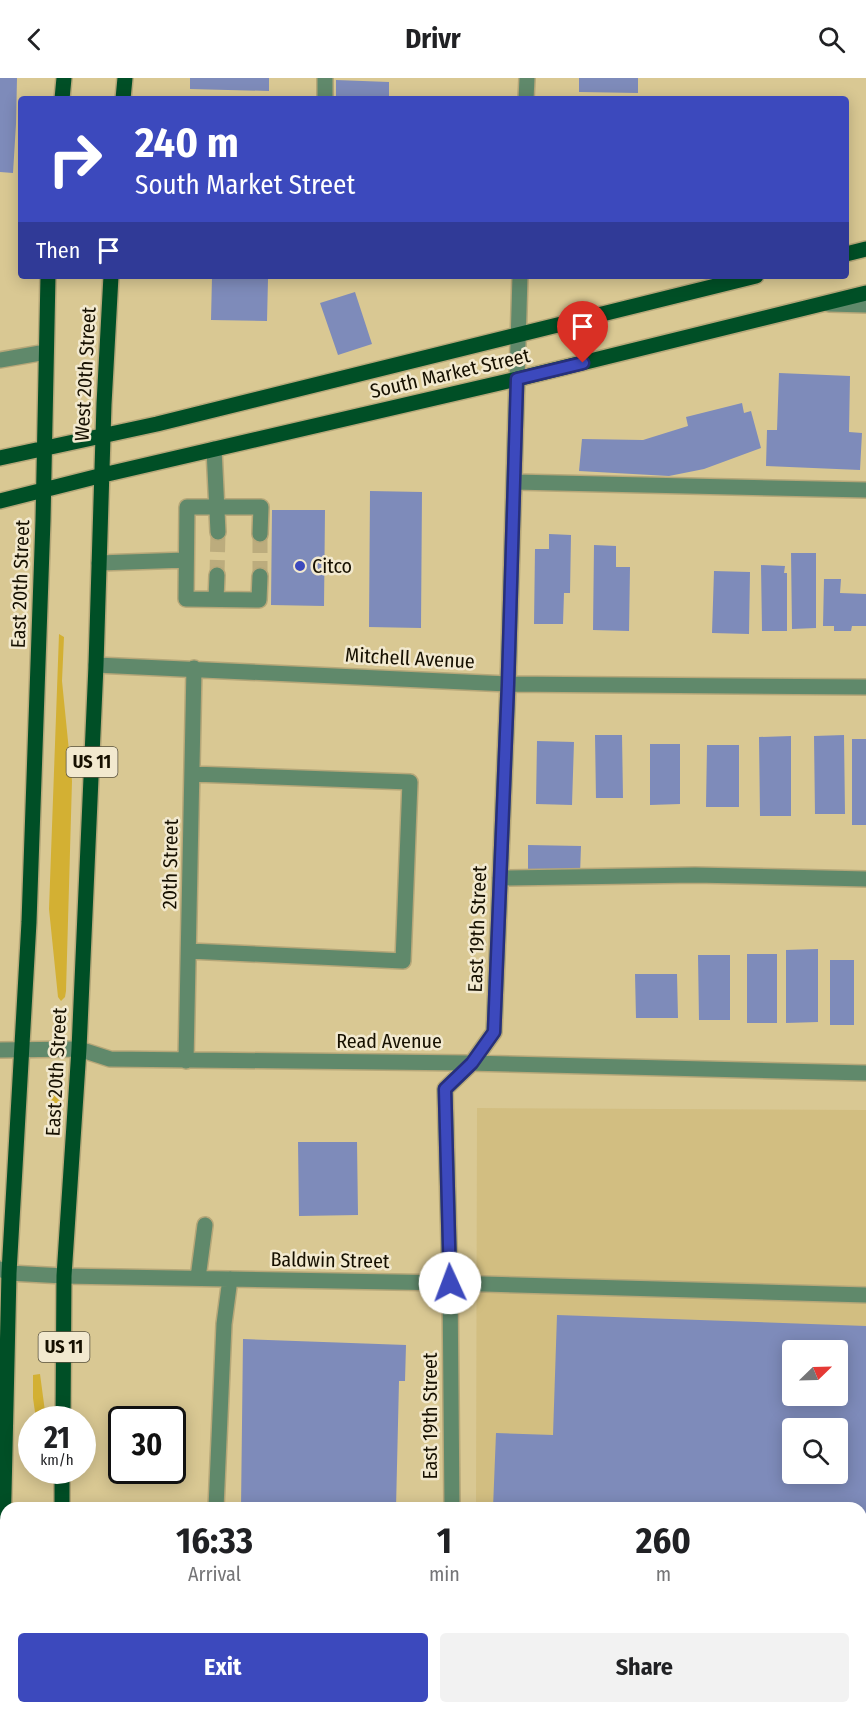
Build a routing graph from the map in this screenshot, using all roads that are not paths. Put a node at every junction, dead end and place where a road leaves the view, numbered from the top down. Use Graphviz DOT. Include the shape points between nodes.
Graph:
graph roads {
  1 [pos="64,78"];
  2 [pos="125,78"];
  3 [pos="325,78"];
  4 [pos="527,78"];
  5 [pos="62,96"];
  6 [pos="123,96"];
  7 [pos="325,96"];
  8 [pos="526,96"];
  9 [pos="866,249"];
  10 [pos="849,253"];
  11 [pos="48,279"];
  12 [pos="111,279"];
  13 [pos="520,279"];
  14 [pos="744,279"];
  15 [pos="866,293"];
  16 [pos="823,304"];
  17 [pos="866,305"];
  18 [pos="518,335"];
  19 [pos="46,352"];
  20 [pos="0,360"];
  21 [pos="517,379"];
  22 [pos="103,437"];
  23 [pos="44,448"];
  24 [pos="214,449"];
  25 [pos="0,458"];
  26 [pos="103,475"];
  27 [pos="514,482"];
  28 [pos="43,490"];
  29 [pos="866,490"];
  30 [pos="0,501"];
  31 [pos="218,507"];
  32 [pos="218,532"];
  33 [pos="260,534"];
  34 [pos="186,560"];
  35 [pos="99,563"];
  36 [pos="217,575"];
  37 [pos="260,576"];
  38 [pos="216,599"];
  39 [pos="96,665"];
  40 [pos="194,668"];
  41 [pos="508,684"];
  42 [pos="866,687"];
  43 [pos="192,774"];
  44 [pos="500,878"];
  45 [pos="866,879"];
  46 [pos="189,951"];
  47 [pos="80,1049"];
  48 [pos="0,1050"];
  49 [pos="22,1050"];
  50 [pos="186,1060"];
  51 [pos="472,1063"];
  52 [pos="866,1073"];
  53 [pos="205,1225"];
  54 [pos="5,1271"];
  55 [pos="64,1276"];
  56 [pos="198,1278"];
  57 [pos="230,1279"];
  58 [pos="450,1283"];
  59 [pos="866,1295"];
  60 [pos="63,1406"];
  61 [pos="62,1484"];
  62 [pos="3,1502"];
  63 [pos="62,1502"];
  64 [pos="216,1502"];
  65 [pos="452,1502"];
  1 -- 5 [label="main road"];
  2 -- 6 [label="main road"];
  3 -- 7 [label="street"];
  4 -- 8 [label="street"];
  9 -- 10 [label="main road"];
  11 -- 19 [label="main road, West 20th Street"];
  12 -- 22 [label="main road, West 20th Street / US 11"];
  13 -- 18 [label="street, East 19th Street"];
  14 -- 18 [label="main road, South Market Street"];
  15 -- 16 [label="main road, South Market Street"];
  16 -- 17 [label="street"];
  16 -- 21 [label="main road, South Market Street"];
  18 -- 21 [label="street, East 19th Street"];
  18 -- 22 [label="main road, South Market Street"];
  19 -- 20 [label="street"];
  19 -- 23 [label="main road, West 20th Street"];
  21 -- 24 [label="main road, South Market Street"];
  21 -- 27 [label="street, East 19th Street"];
  22 -- 23 [label="main road, South Market Street"];
  22 -- 26 [label="main road, West 20th Street / US 11"];
  23 -- 25 [label="main road, South Market Street"];
  23 -- 28 [label="main road, East 20th Street"];
  24 -- 26 [label="main road, South Market Street"];
  24 -- 31 [label="street"];
  26 -- 28 [label="main road, South Market Street"];
  26 -- 35 [label="main road, East 20th Street / US 11"];
  27 -- 29 [label="street"];
  27 -- 41 [label="street, East 19th Street"];
  28 -- 30 [label="main road, South Market Street"];
  28 -- 49 [label="main road, East 20th Street"];
  31 -- 32 [label="street"];
  31 -- 33 [label="street" via="261,507"];
  31 -- 34 [label="street" via="187,507"];
  34 -- 35 [label="street"];
  34 -- 38 [label="street" via="186,599"];
  35 -- 39 [label="main road, East 20th Street / US 11"];
  36 -- 38 [label="street"];
  37 -- 38 [label="street" via="259,600"];
  39 -- 40 [label="street, Mitchell Avenue"];
  39 -- 47 [label="main road, East 20th Street / US 11"];
  40 -- 41 [label="street, Mitchell Avenue"];
  40 -- 43 [label="street, 20th Street"];
  41 -- 42 [label="street, Mitchell Avenue"];
  41 -- 44 [label="street, East 19th Street"];
  43 -- 46 [label="street, 20th Street"];
  43 -- 46 [label="street" via="410,783 403,961"];
  44 -- 45 [label="street" via="695,875"];
  44 -- 51 [label="street, East 19th Street" via="494,1032"];
  46 -- 50 [label="street, 20th Street"];
  47 -- 49 [label="street, Read Avenue"];
  47 -- 50 [label="street, Read Avenue" via="110,1059"];
  47 -- 55 [label="main road, East 20th Street / US 11"];
  48 -- 49 [label="street, Read Avenue"];
  49 -- 54 [label="main road, East 20th Street"];
  50 -- 51 [label="street, Read Avenue"];
  51 -- 52 [label="street, Read Avenue"];
  51 -- 58 [label="street, East 19th Street" via="445,1089"];
  53 -- 56 [label="street"];
  54 -- 55 [label="street, Baldwin Street"];
  54 -- 62 [label="main road, East 20th Street"];
  55 -- 56 [label="street, Baldwin Street"];
  55 -- 60 [label="main road, East 20th Street / US 11"];
  56 -- 57 [label="street, Baldwin Street"];
  57 -- 58 [label="street, Baldwin Street"];
  57 -- 64 [label="street" via="224,1324"];
  58 -- 59 [label="street, Baldwin Street"];
  58 -- 65 [label="street, East 19th Street"];
  61 -- 63 [label="main road"];
}
